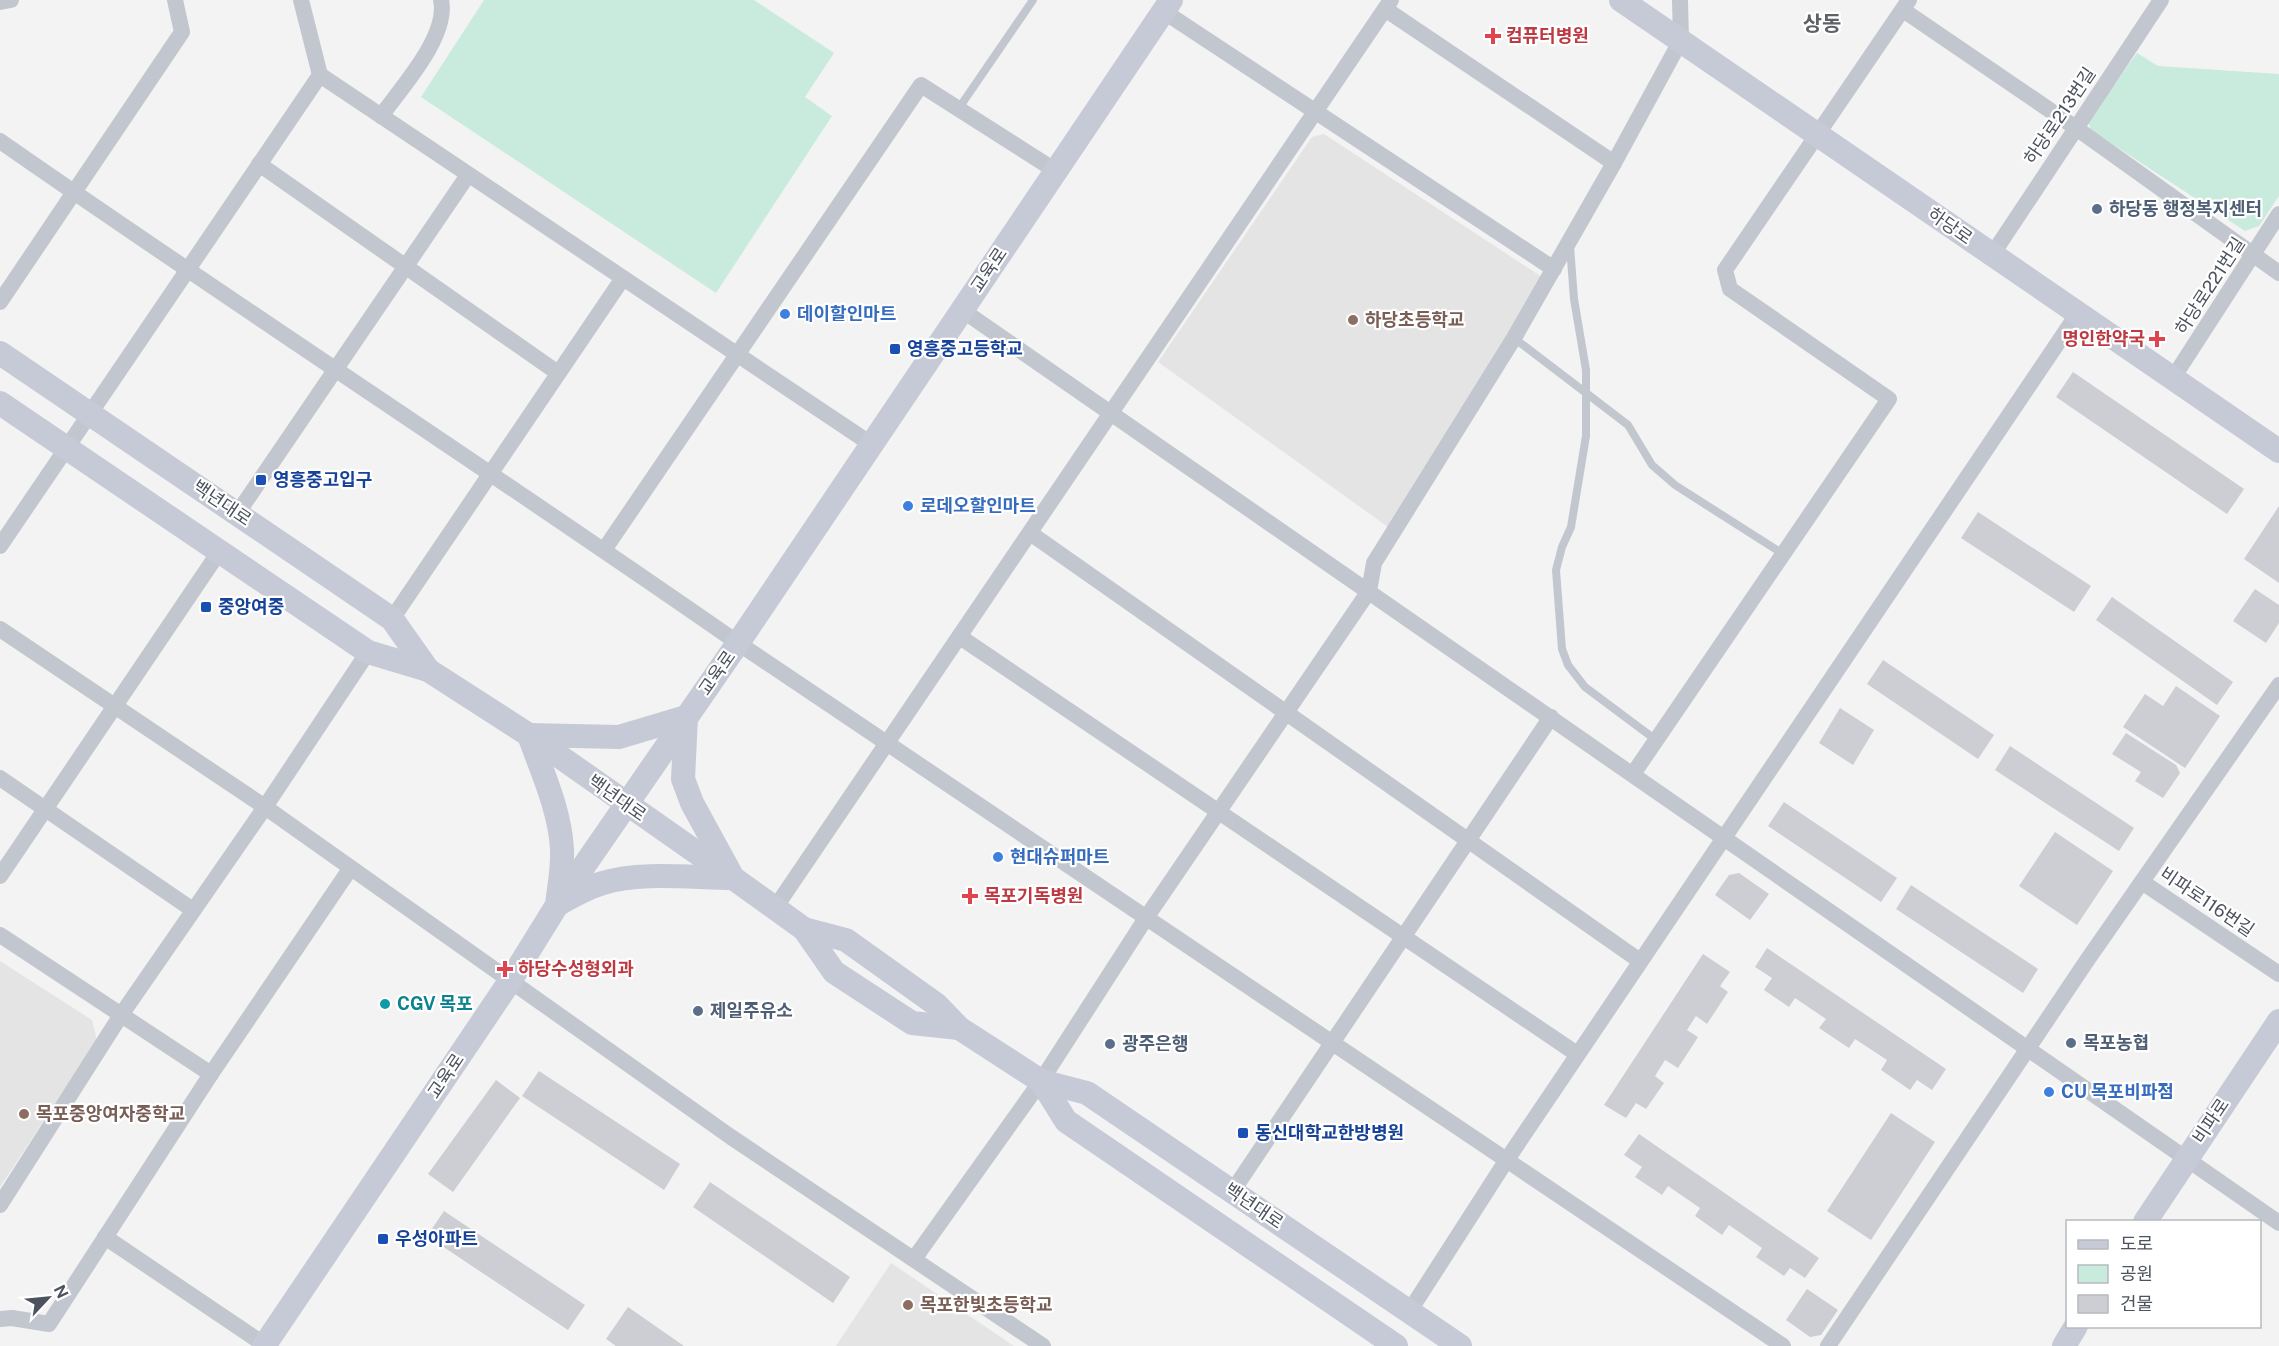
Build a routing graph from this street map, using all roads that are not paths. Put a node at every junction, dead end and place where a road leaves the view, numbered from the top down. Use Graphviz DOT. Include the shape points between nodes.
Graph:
graph roads {
  1 [pos="11,0"];
  2 [pos="175,0"];
  3 [pos="301,0"];
  4 [pos="441,0"];
  5 [pos="1033,0"];
  6 [pos="1621,0"];
  7 [pos="1680,0"];
  8 [pos="2161,0"];
  9 [pos="0,2"];
  10 [pos="1167,5"];
  11 [pos="1388,5"];
  12 [pos="1906,5"];
  13 [pos="1681,40"];
  14 [pos="320,75"];
  15 [pos="959,108"];
  16 [pos="1316,112"];
  17 [pos="381,116"];
  18 [pos="2076,128"];
  19 [pos="1818,135"];
  20 [pos="0,141"];
  21 [pos="1614,163"];
  22 [pos="259,164"];
  23 [pos="1056,171"];
  24 [pos="468,174"];
  25 [pos="74,193"];
  26 [pos="2279,214"];
  27 [pos="1569,242"];
  28 [pos="1992,255"];
  29 [pos="2254,255"];
  30 [pos="406,266"];
  31 [pos="1554,269"];
  32 [pos="187,270"];
  33 [pos="2279,273"];
  34 [pos="623,278"];
  35 [pos="0,302"];
  36 [pos="962,310"];
  37 [pos="2078,313"];
  38 [pos="1514,338"];
  39 [pos="0,353"];
  40 [pos="737,354"];
  41 [pos="336,369"];
  42 [pos="558,373"];
  43 [pos="2173,378"];
  44 [pos="1584,390"];
  45 [pos="0,403"];
  46 [pos="1111,413"];
  47 [pos="90,414"];
  48 [pos="871,444"];
  49 [pos="66,448"];
  50 [pos="2279,451"];
  51 [pos="492,473"];
  52 [pos="237,514"];
  53 [pos="1030,533"];
  54 [pos="0,546"];
  55 [pos="604,550"];
  56 [pos="219,552"];
  57 [pos="1783,554"];
  58 [pos="1369,591"];
  59 [pos="392,619"];
  60 [pos="0,629"];
  61 [pos="960,637"];
  62 [pos="738,643"];
  63 [pos="368,652"];
  64 [pos="428,670"];
  65 [pos="2279,685"];
  66 [pos="115,706"];
  67 [pos="1286,713"];
  68 [pos="686,717"];
  69 [pos="1551,717"];
  70 [pos="529,735"];
  71 [pos="1656,741"];
  72 [pos="887,744"];
  73 [pos="1633,774"];
  74 [pos="0,778"];
  75 [pos="626,804"];
  76 [pos="264,807"];
  77 [pos="46,808"];
  78 [pos="1218,812"];
  79 [pos="1724,837"];
  80 [pos="1468,840"];
  81 [pos="350,869"];
  82 [pos="0,876"];
  83 [pos="733,878"];
  84 [pos="2142,882"];
  85 [pos="557,905"];
  86 [pos="775,908"];
  87 [pos="193,910"];
  88 [pos="1146,918"];
  89 [pos="804,929"];
  90 [pos="0,935"];
  91 [pos="1403,937"];
  92 [pos="1640,961"];
  93 [pos="2279,974"];
  94 [pos="510,981"];
  95 [pos="121,1015"];
  96 [pos="2279,1021"];
  97 [pos="959,1028"];
  98 [pos="1332,1043"];
  99 [pos="2028,1049"];
  100 [pos="1577,1054"];
  101 [pos="211,1074"];
  102 [pos="1041,1081"];
  103 [pos="2186,1158"];
  104 [pos="1506,1161"];
  105 [pos="1232,1192"];
  106 [pos="0,1205"];
  107 [pos="2146,1220"];
  108 [pos="2279,1223"];
  109 [pos="105,1237"];
  110 [pos="914,1259"];
  111 [pos="1409,1312"];
  112 [pos="0,1319"];
  113 [pos="2075,1328"];
  114 [pos="264,1346"];
  115 [pos="1043,1346"];
  116 [pos="1396,1346"];
  117 [pos="1460,1346"];
  118 [pos="1783,1346"];
  119 [pos="1828,1346"];
  120 [pos="2064,1346"];
  1 -- 9 [label="street"];
  2 -- 25 [label="street" via="182,32"];
  3 -- 14 [label="street"];
  4 -- 17 [label="street" via="435,41"];
  5 -- 15 [label="lane"];
  6 -- 13 [label="street, 하당로"];
  7 -- 13 [label="street"];
  8 -- 18 [label="street, 하당로213번길"];
  10 -- 16 [label="street"];
  10 -- 23 [label="street, 교육로"];
  11 -- 16 [label="street"];
  11 -- 21 [label="street"];
  12 -- 18 [label="street"];
  12 -- 19 [label="street"];
  13 -- 19 [label="street, 하당로"];
  13 -- 21 [label="street"];
  14 -- 17 [label="street"];
  14 -- 22 [label="street"];
  15 -- 23 [label="street"];
  15 -- 40 [label="street" via="921,85"];
  16 -- 31 [label="street"];
  16 -- 46 [label="street"];
  17 -- 24 [label="street"];
  18 -- 28 [label="street, 하당로213번길"];
  18 -- 29 [label="street"];
  19 -- 28 [label="street, 하당로"];
  19 -- 57 [label="street" via="1725,270 1730,289 1889,399"];
  20 -- 25 [label="street"];
  21 -- 27 [label="street"];
  22 -- 30 [label="street"];
  22 -- 32 [label="street"];
  23 -- 36 [label="street, 교육로"];
  24 -- 30 [label="street"];
  24 -- 34 [label="street"];
  25 -- 32 [label="street"];
  25 -- 35 [label="street"];
  26 -- 29 [label="street, 하당로221번길"];
  27 -- 31 [label="street"];
  27 -- 44 [label="lane" via="1586,370"];
  28 -- 37 [label="street, 하당로"];
  29 -- 33 [label="street"];
  29 -- 43 [label="street, 하당로221번길"];
  30 -- 41 [label="street"];
  30 -- 42 [label="street"];
  31 -- 38 [label="street"];
  32 -- 41 [label="street"];
  32 -- 47 [label="street"];
  34 -- 40 [label="street"];
  34 -- 42 [label="street"];
  36 -- 46 [label="street"];
  36 -- 48 [label="street, 교육로"];
  37 -- 43 [label="street, 하당로"];
  37 -- 79 [label="street"];
  38 -- 44 [label="lane"];
  38 -- 58 [label="street" via="1374,564"];
  39 -- 47 [label="street, 백년대로"];
  40 -- 48 [label="street"];
  40 -- 55 [label="street"];
  41 -- 51 [label="street"];
  41 -- 52 [label="street"];
  42 -- 51 [label="street"];
  43 -- 50 [label="street, 하당로"];
  44 -- 57 [label="lane" via="1628,425 1652,465 1675,485"];
  44 -- 71 [label="lane" via="1586,436 1582,468 1571,527 1556,570 1562,649 1568,665 1585,687"];
  45 -- 49 [label="street, 백년대로"];
  46 -- 53 [label="street"];
  46 -- 58 [label="street"];
  47 -- 49 [label="street"];
  47 -- 52 [label="street, 백년대로"];
  48 -- 62 [label="street, 교육로"];
  49 -- 54 [label="street"];
  49 -- 56 [label="street, 백년대로"];
  51 -- 55 [label="street"];
  51 -- 59 [label="street"];
  52 -- 59 [label="street, 백년대로"];
  53 -- 61 [label="street"];
  53 -- 67 [label="street"];
  55 -- 62 [label="street"];
  56 -- 63 [label="street, 백년대로"];
  56 -- 66 [label="street"];
  57 -- 71 [label="street"];
  58 -- 67 [label="street"];
  58 -- 69 [label="street"];
  59 -- 64 [label="street, 백년대로"];
  60 -- 66 [label="street"];
  61 -- 72 [label="street"];
  61 -- 78 [label="street"];
  62 -- 68 [label="street, 교육로"];
  62 -- 72 [label="street"];
  63 -- 64 [label="street, 백년대로"];
  63 -- 76 [label="street"];
  64 -- 70 [label="street, 백년대로"];
  65 -- 84 [label="street"];
  66 -- 76 [label="street"];
  66 -- 77 [label="street"];
  67 -- 78 [label="street"];
  67 -- 80 [label="street"];
  68 -- 70 [label="street" via="619,737"];
  68 -- 75 [label="street, 교육로"];
  68 -- 83 [label="street" via="683,779"];
  69 -- 73 [label="street"];
  69 -- 80 [label="street"];
  70 -- 75 [label="street, 백년대로"];
  70 -- 85 [label="street" via="561,833 563,852"];
  71 -- 73 [label="street"];
  72 -- 86 [label="street"];
  72 -- 88 [label="street"];
  73 -- 79 [label="street"];
  74 -- 77 [label="street"];
  75 -- 83 [label="street, 백년대로"];
  75 -- 85 [label="street, 교육로"];
  76 -- 81 [label="street"];
  76 -- 87 [label="street"];
  77 -- 82 [label="street"];
  77 -- 87 [label="street"];
  78 -- 88 [label="street"];
  78 -- 91 [label="street"];
  79 -- 92 [label="street"];
  79 -- 99 [label="street"];
  80 -- 91 [label="street"];
  80 -- 92 [label="street"];
  81 -- 94 [label="street"];
  81 -- 101 [label="street"];
  83 -- 85 [label="street" via="622,879 577,892"];
  83 -- 86 [label="street, 백년대로"];
  84 -- 93 [label="street, 비파로116번길"];
  84 -- 99 [label="street"];
  85 -- 94 [label="street, 교육로"];
  86 -- 89 [label="street, 백년대로"];
  87 -- 95 [label="street"];
  88 -- 98 [label="street"];
  88 -- 102 [label="street"];
  89 -- 97 [label="street, 백년대로" via="846,940 937,1005"];
  89 -- 97 [label="street, 백년대로" via="834,972 912,1023"];
  90 -- 95 [label="street"];
  91 -- 98 [label="street"];
  91 -- 100 [label="street"];
  92 -- 100 [label="street"];
  94 -- 110 [label="street" via="731,1137"];
  94 -- 114 [label="street, 교육로"];
  95 -- 101 [label="street"];
  95 -- 106 [label="street"];
  96 -- 103 [label="street, 비파로"];
  97 -- 102 [label="street, 백년대로"];
  98 -- 104 [label="street"];
  98 -- 105 [label="street"];
  99 -- 103 [label="street"];
  99 -- 119 [label="street"];
  100 -- 104 [label="street"];
  101 -- 109 [label="street"];
  102 -- 105 [label="street, 백년대로" via="1087,1093"];
  102 -- 110 [label="street"];
  102 -- 116 [label="street, 백년대로" via="1066,1121"];
  103 -- 107 [label="street, 비파로"];
  103 -- 108 [label="street"];
  104 -- 111 [label="street"];
  104 -- 118 [label="street"];
  105 -- 111 [label="street, 백년대로"];
  109 -- 112 [label="street" via="49,1324"];
  109 -- 114 [label="street"];
  110 -- 115 [label="street"];
  111 -- 117 [label="street, 백년대로"];
  113 -- 120 [label="street"];
}
